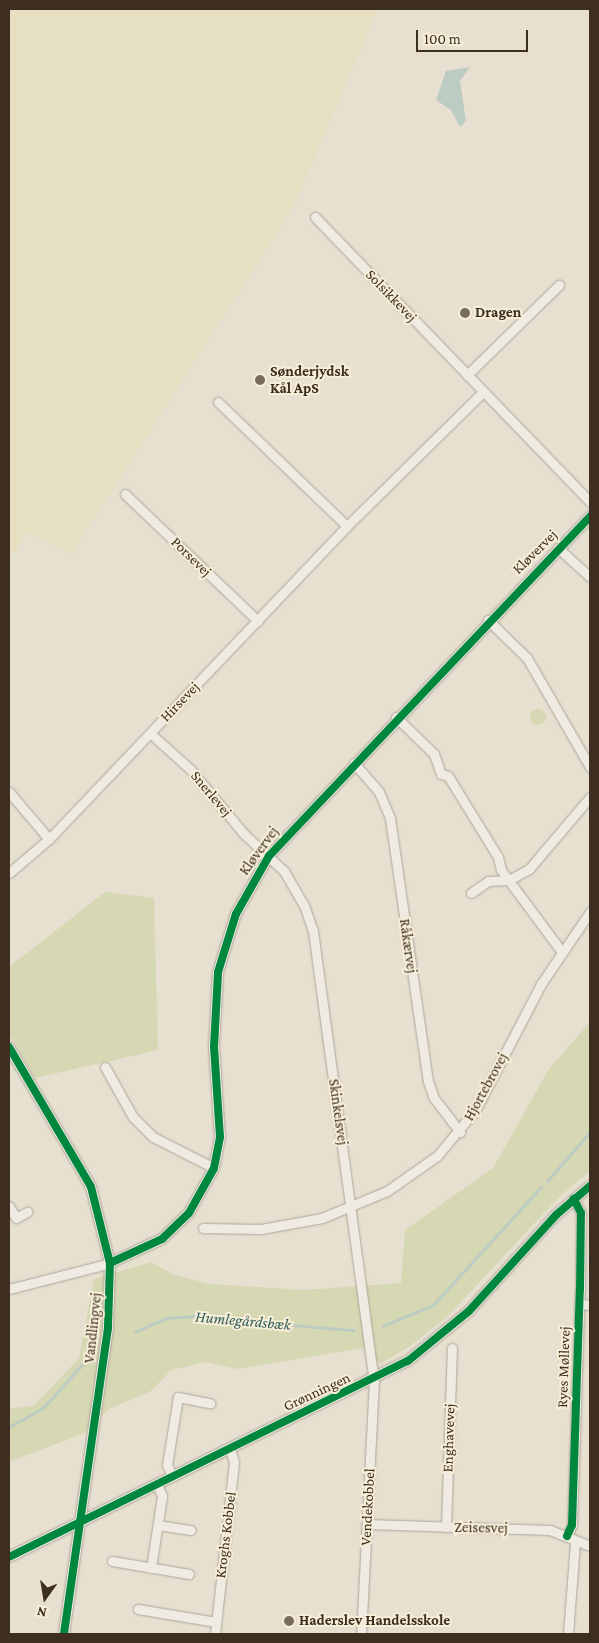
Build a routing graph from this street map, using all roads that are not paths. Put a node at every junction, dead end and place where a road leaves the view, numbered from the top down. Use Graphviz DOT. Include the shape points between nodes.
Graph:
graph roads {
  1 [pos="314,217"];
  2 [pos="558,285"];
  3 [pos="467,375"];
  4 [pos="483,392"];
  5 [pos="218,402"];
  6 [pos="125,494"];
  7 [pos="590,502"];
  8 [pos="590,516"];
  9 [pos="347,526"];
  10 [pos="558,548"];
  11 [pos="590,576"];
  12 [pos="488,620"];
  13 [pos="258,621"];
  14 [pos="396,717"];
  15 [pos="150,733"];
  16 [pos="354,763"];
  17 [pos="590,767"];
  18 [pos="9,792"];
  19 [pos="590,797"];
  20 [pos="49,839"];
  21 [pos="269,856"];
  22 [pos="9,873"];
  23 [pos="509,880"];
  24 [pos="471,893"];
  25 [pos="590,912"];
  26 [pos="562,952"];
  27 [pos="9,1047"];
  28 [pos="105,1067"];
  29 [pos="460,1132"];
  30 [pos="214,1168"];
  31 [pos="590,1186"];
  32 [pos="574,1199"];
  33 [pos="351,1205"];
  34 [pos="9,1206"];
  35 [pos="28,1212"];
  36 [pos="203,1228"];
  37 [pos="110,1263"];
  38 [pos="9,1289"];
  39 [pos="580,1304"];
  40 [pos="590,1305"];
  41 [pos="452,1348"];
  42 [pos="374,1380"];
  43 [pos="210,1402"];
  44 [pos="230,1448"];
  45 [pos="172,1476"];
  46 [pos="157,1484"];
  47 [pos="80,1521"];
  48 [pos="367,1524"];
  49 [pos="158,1525"];
  50 [pos="446,1528"];
  51 [pos="191,1530"];
  52 [pos="567,1536"];
  53 [pos="575,1543"];
  54 [pos="590,1546"];
  55 [pos="9,1556"];
  56 [pos="112,1561"];
  57 [pos="151,1568"];
  58 [pos="189,1574"];
  59 [pos="138,1609"];
  60 [pos="216,1622"];
  61 [pos="64,1634"];
  62 [pos="214,1634"];
  63 [pos="361,1634"];
  64 [pos="568,1634"];
  1 -- 3 [label="street, Solsikkevej"];
  2 -- 3 [label="street"];
  3 -- 4 [label="street, Solsikkevej"];
  4 -- 7 [label="street, Solsikkevej"];
  4 -- 9 [label="street, Hirsevej"];
  5 -- 9 [label="street"];
  6 -- 13 [label="street, Porsevej"];
  8 -- 10 [label="street, Kløvervej"];
  9 -- 13 [label="street, Hirsevej"];
  10 -- 11 [label="street, Kløvervej"];
  10 -- 12 [label="street, Kløvervej"];
  12 -- 14 [label="street, Kløvervej"];
  12 -- 17 [label="street" via="527,658"];
  13 -- 15 [label="street, Hirsevej"];
  14 -- 16 [label="street, Kløvervej"];
  14 -- 23 [label="street" via="434,754 437,768 448,776"];
  15 -- 20 [label="street, Hirsevej"];
  15 -- 21 [label="street, Snerlevej" via="192,770 244,834"];
  16 -- 21 [label="street, Kløvervej"];
  16 -- 29 [label="street, Råkærvej" via="379,792 389,816 428,1081 434,1098"];
  18 -- 20 [label="street"];
  19 -- 23 [label="street" via="529,869"];
  20 -- 22 [label="street, Hirsevej"];
  21 -- 30 [label="street, Kløvervej" via="236,914 218,972 214,1039 220,1137"];
  21 -- 33 [label="street, Skinkelsvej" via="294,886 313,931"];
  23 -- 24 [label="street" via="488,881"];
  23 -- 26 [label="street"];
  25 -- 26 [label="street, Hjortebrovej"];
  26 -- 29 [label="street, Hjortebrovej"];
  27 -- 37 [label="street, Vandlingvej" via="91,1187"];
  28 -- 30 [label="street" via="132,1117 153,1137"];
  29 -- 33 [label="street, Hjortebrovej" via="413,1174"];
  30 -- 37 [label="street, Kløvervej" via="189,1213 162,1240"];
  31 -- 32 [label="street, Grønningen"];
  32 -- 39 [label="street, Ryes Møllevej" via="582,1213"];
  32 -- 42 [label="street, Grønningen" via="452,1327"];
  33 -- 36 [label="street, Hjortebrovej" via="293,1224"];
  33 -- 42 [label="street, Skinkelsvej"];
  34 -- 35 [label="street" via="16,1218"];
  37 -- 38 [label="street"];
  37 -- 47 [label="street, Vandlingvej" via="108,1328"];
  39 -- 40 [label="street"];
  39 -- 52 [label="street, Ryes Møllevej" via="572,1525"];
  41 -- 50 [label="street, Enghavevej"];
  42 -- 44 [label="street, Grønningen"];
  42 -- 48 [label="street, Vendekobbel"];
  43 -- 45 [label="street" via="178,1397 167,1465"];
  44 -- 45 [label="street, Grønningen"];
  44 -- 60 [label="street, Kroghs Kobbel" via="234,1462"];
  45 -- 46 [label="street, Grønningen"];
  46 -- 47 [label="street, Grønningen"];
  46 -- 49 [label="street" via="162,1496"];
  47 -- 55 [label="street, Grønningen"];
  47 -- 61 [label="street, Vandlingvej"];
  48 -- 50 [label="street, Zeisesvej"];
  48 -- 63 [label="street, Vendekobbel"];
  49 -- 51 [label="street"];
  49 -- 57 [label="street"];
  50 -- 52 [label="street, Zeisesvej" via="550,1530"];
  52 -- 53 [label="street, Zeisesvej"];
  53 -- 54 [label="street, Zeisesvej"];
  53 -- 64 [label="street"];
  56 -- 57 [label="street"];
  57 -- 58 [label="street"];
  59 -- 60 [label="street"];
  60 -- 62 [label="street, Kroghs Kobbel"];
}
